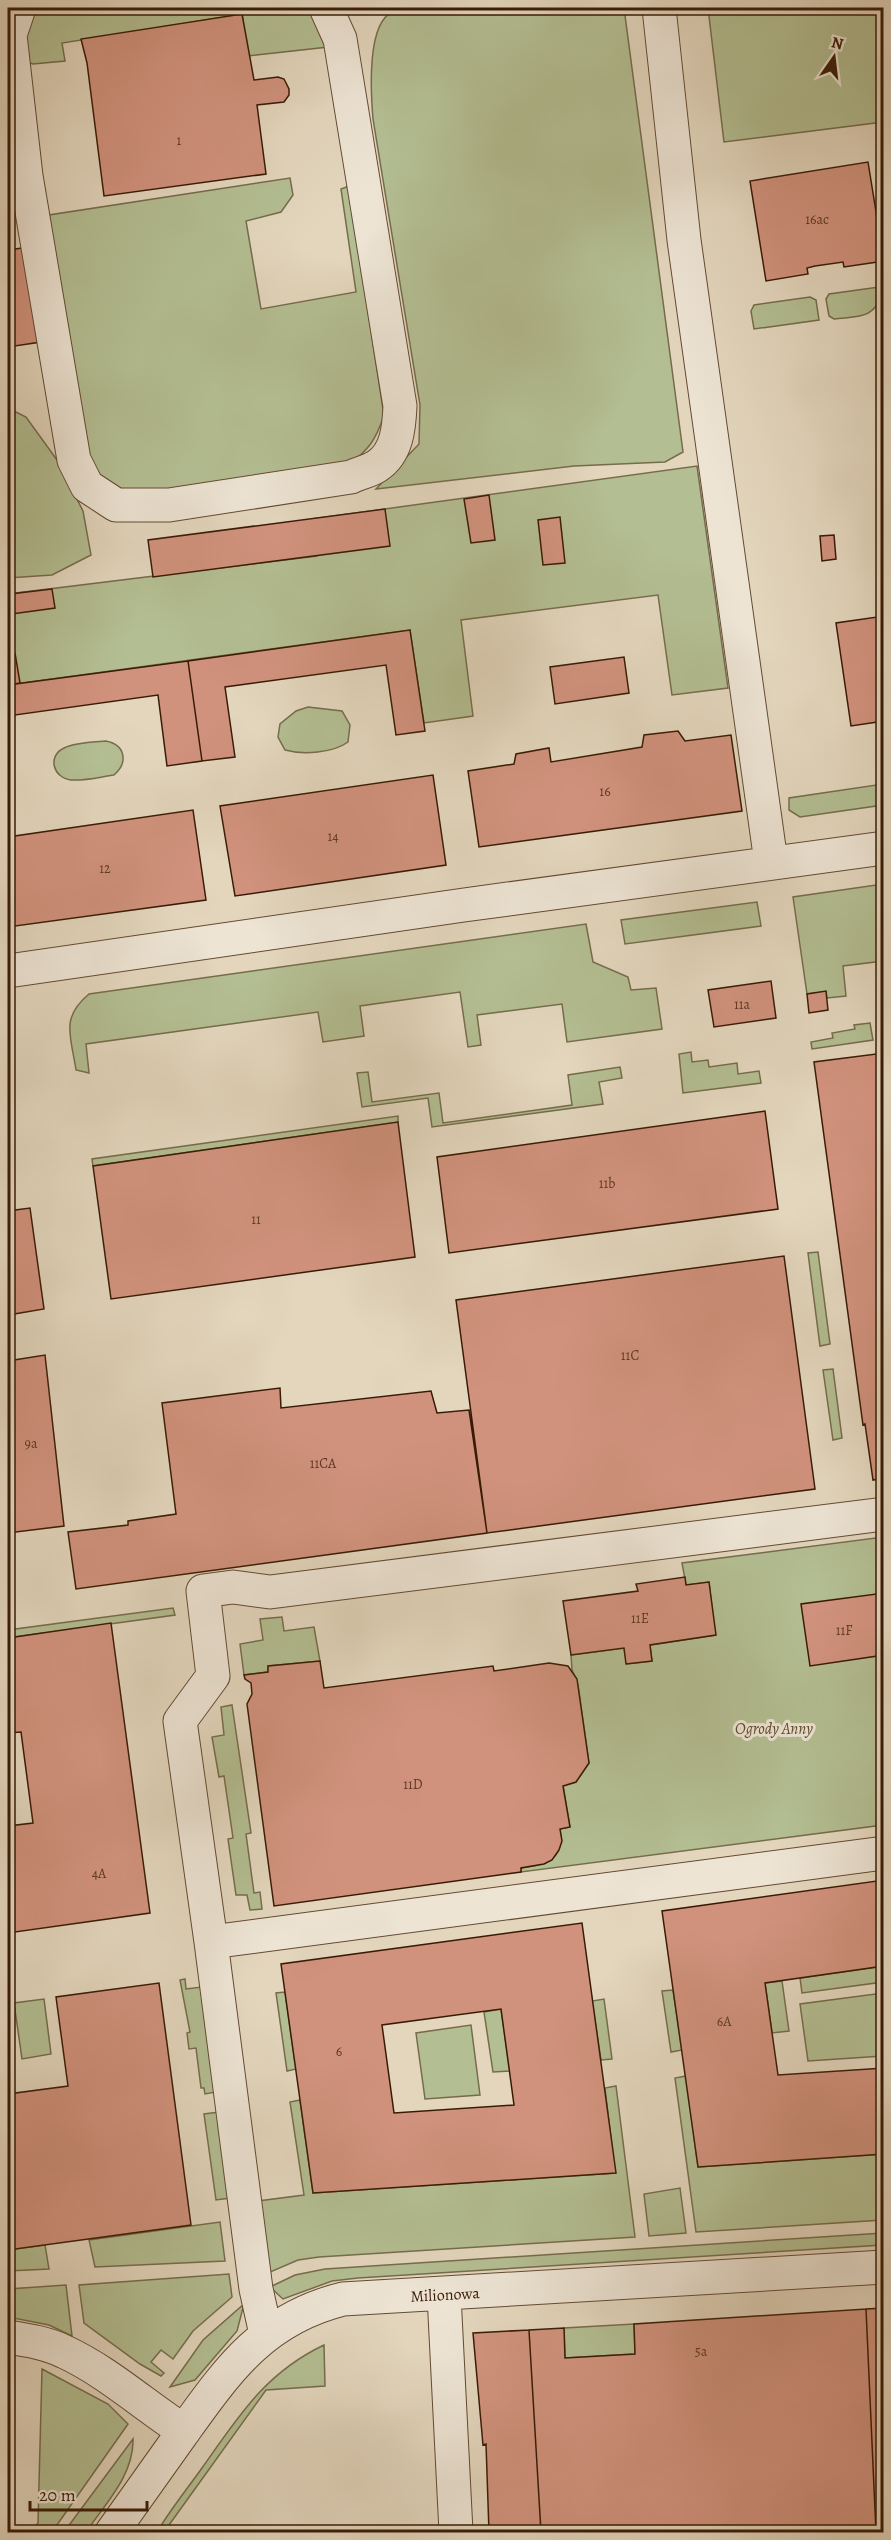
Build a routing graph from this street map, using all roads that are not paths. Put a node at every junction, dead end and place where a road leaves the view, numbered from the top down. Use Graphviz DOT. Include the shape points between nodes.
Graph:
graph roads {
  1 [pos="19,8"];
  2 [pos="326,8"];
  3 [pos="658,8"];
  4 [pos="17,177"];
  5 [pos="884,848"];
  6 [pos="771,862"];
  7 [pos="8,971"];
  8 [pos="884,1514"];
  9 [pos="884,1853"];
  10 [pos="211,1942"];
  11 [pos="884,2267"];
  12 [pos="444,2295"];
  13 [pos="266,2334"];
  14 [pos="8,2337"];
  15 [pos="184,2432"];
  16 [pos="117,2528"];
  17 [pos="456,2532"];
  1 -- 4 [label="street" via="10,35"];
  2 -- 4 [label="street" via="340,39 400,406 399,432 378,466 351,477 169,505 116,505 87,486 74,460"];
  3 -- 6 [label="street" via="684,240"];
  5 -- 6 [label="street"];
  6 -- 7 [label="street"];
  8 -- 10 [label="street" via="270,1592 233,1587 202,1591 213,1676 180,1721"];
  9 -- 10 [label="street"];
  10 -- 13 [label="street" via="258,2301"];
  11 -- 12 [label="street, Milionowa"];
  12 -- 13 [label="street, Milionowa" via="342,2299 301,2313"];
  12 -- 17 [label="street"];
  13 -- 15 [label="street, Milionowa" via="238,2360"];
  14 -- 15 [label="street" via="65,2352"];
  15 -- 16 [label="street, Milionowa"];
}
